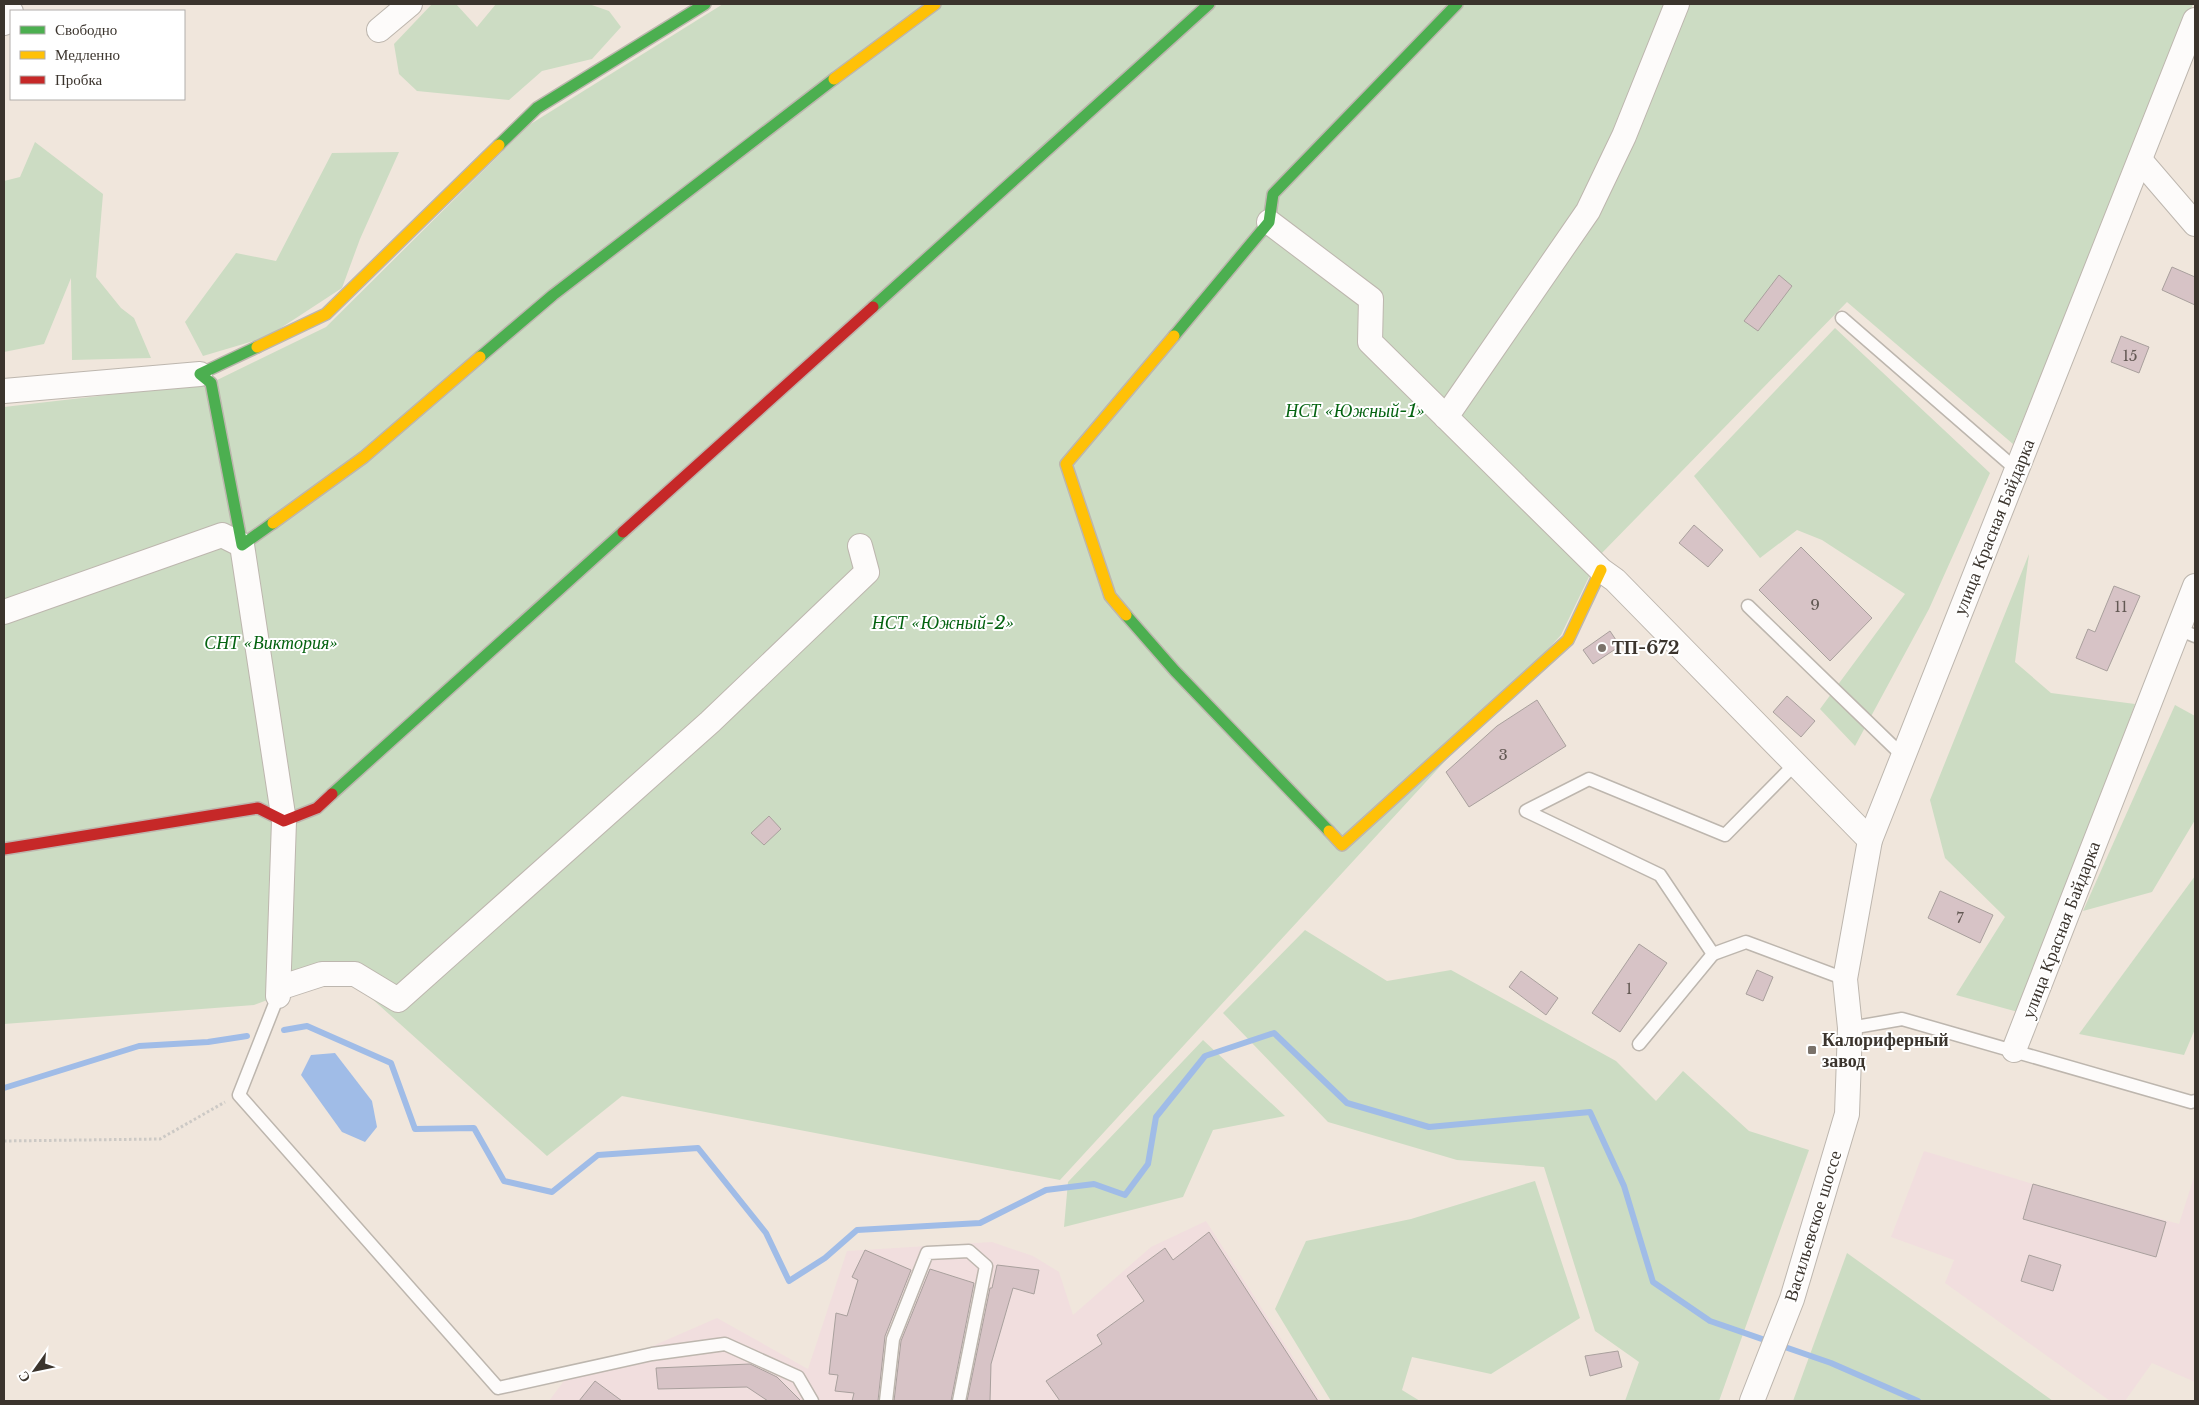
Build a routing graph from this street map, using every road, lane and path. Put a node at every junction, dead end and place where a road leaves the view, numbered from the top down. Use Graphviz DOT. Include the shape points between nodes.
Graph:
graph roads {
  1 [pos="410,4"];
  2 [pos="706,4"];
  3 [pos="935,4"];
  4 [pos="1209,4"];
  5 [pos="1457,4"];
  6 [pos="1677,4"];
  7 [pos="2195,20"];
  8 [pos="380,30"];
  9 [pos="2140,160"];
  10 [pos="1269,222"];
  11 [pos="2195,224"];
  12 [pos="1842,318"];
  13 [pos="200,374"];
  14 [pos="4,391"];
  15 [pos="1446,417"];
  16 [pos="2017,470"];
  17 [pos="242,545"];
  18 [pos="860,546"];
  19 [pos="1601,570"];
  20 [pos="2195,586"];
  21 [pos="1748,606"];
  22 [pos="4,612"];
  23 [pos="2187,632"];
  24 [pos="1903,756"];
  25 [pos="1796,763"];
  26 [pos="284,821"];
  27 [pos="1870,840"];
  28 [pos="4,849"];
  29 [pos="1713,954"];
  30 [pos="1845,979"];
  31 [pos="279,992"];
  32 [pos="1850,1037"];
  33 [pos="1639,1044"];
  34 [pos="2014,1050"];
  35 [pos="238,1095"];
  36 [pos="2195,1101"];
  37 [pos="4,1141"];
  38 [pos="1753,1398"];
  39 [pos="812,1401"];
  40 [pos="886,1401"];
  41 [pos="959,1401"];
  1 -- 8 [label="street"];
  2 -- 13 [label="street" via="537,108 326,314"];
  3 -- 17 [label="street" via="553,296 364,457"];
  4 -- 26 [label="street" via="318,808"];
  5 -- 10 [label="street" via="1273,194"];
  6 -- 15 [label="street" via="1624,136 1588,211"];
  7 -- 9 [label="street, улица Красная Байдарка"];
  9 -- 11 [label="street"];
  9 -- 16 [label="street, улица Красная Байдарка"];
  10 -- 15 [label="street" via="1371,299 1370,342"];
  10 -- 19 [label="street" via="1066,464 1110,596 1175,671 1342,844 1568,640"];
  12 -- 16 [label="lane"];
  13 -- 14 [label="street"];
  13 -- 17 [label="street" via="211,383"];
  15 -- 19 [label="street"];
  16 -- 24 [label="street, улица Красная Байдарка"];
  17 -- 22 [label="street" via="222,535"];
  17 -- 26 [label="street"];
  18 -- 31 [label="street" via="867,572 710,722 398,1000 355,974 322,974"];
  19 -- 25 [label="street" via="1615,580"];
  20 -- 23 [label="street, улица Красная Байдарка"];
  21 -- 24 [label="lane"];
  23 -- 34 [label="street, улица Красная Байдарка"];
  24 -- 27 [label="street, улица Красная Байдарка"];
  25 -- 27 [label="street"];
  25 -- 29 [label="lane" via="1725,835 1590,779 1526,811 1660,875"];
  26 -- 28 [label="street" via="258,808"];
  26 -- 31 [label="street"];
  27 -- 30 [label="street, улица Красная Байдарка"];
  29 -- 30 [label="lane" via="1746,942"];
  29 -- 33 [label="lane"];
  30 -- 32 [label="street, улица Красная Байдарка"];
  31 -- 35 [label="lane"];
  32 -- 34 [label="lane" via="1902,1019"];
  32 -- 38 [label="street, Васильевское шоссе" via="1847,1114 1792,1298"];
  34 -- 36 [label="lane"];
  35 -- 37 [label="path" via="160,1139"];
  35 -- 39 [label="lane" via="498,1388 652,1354 725,1344 798,1377"];
  40 -- 41 [label="lane" via="893,1339 927,1253 969,1251 986,1266"];
}
